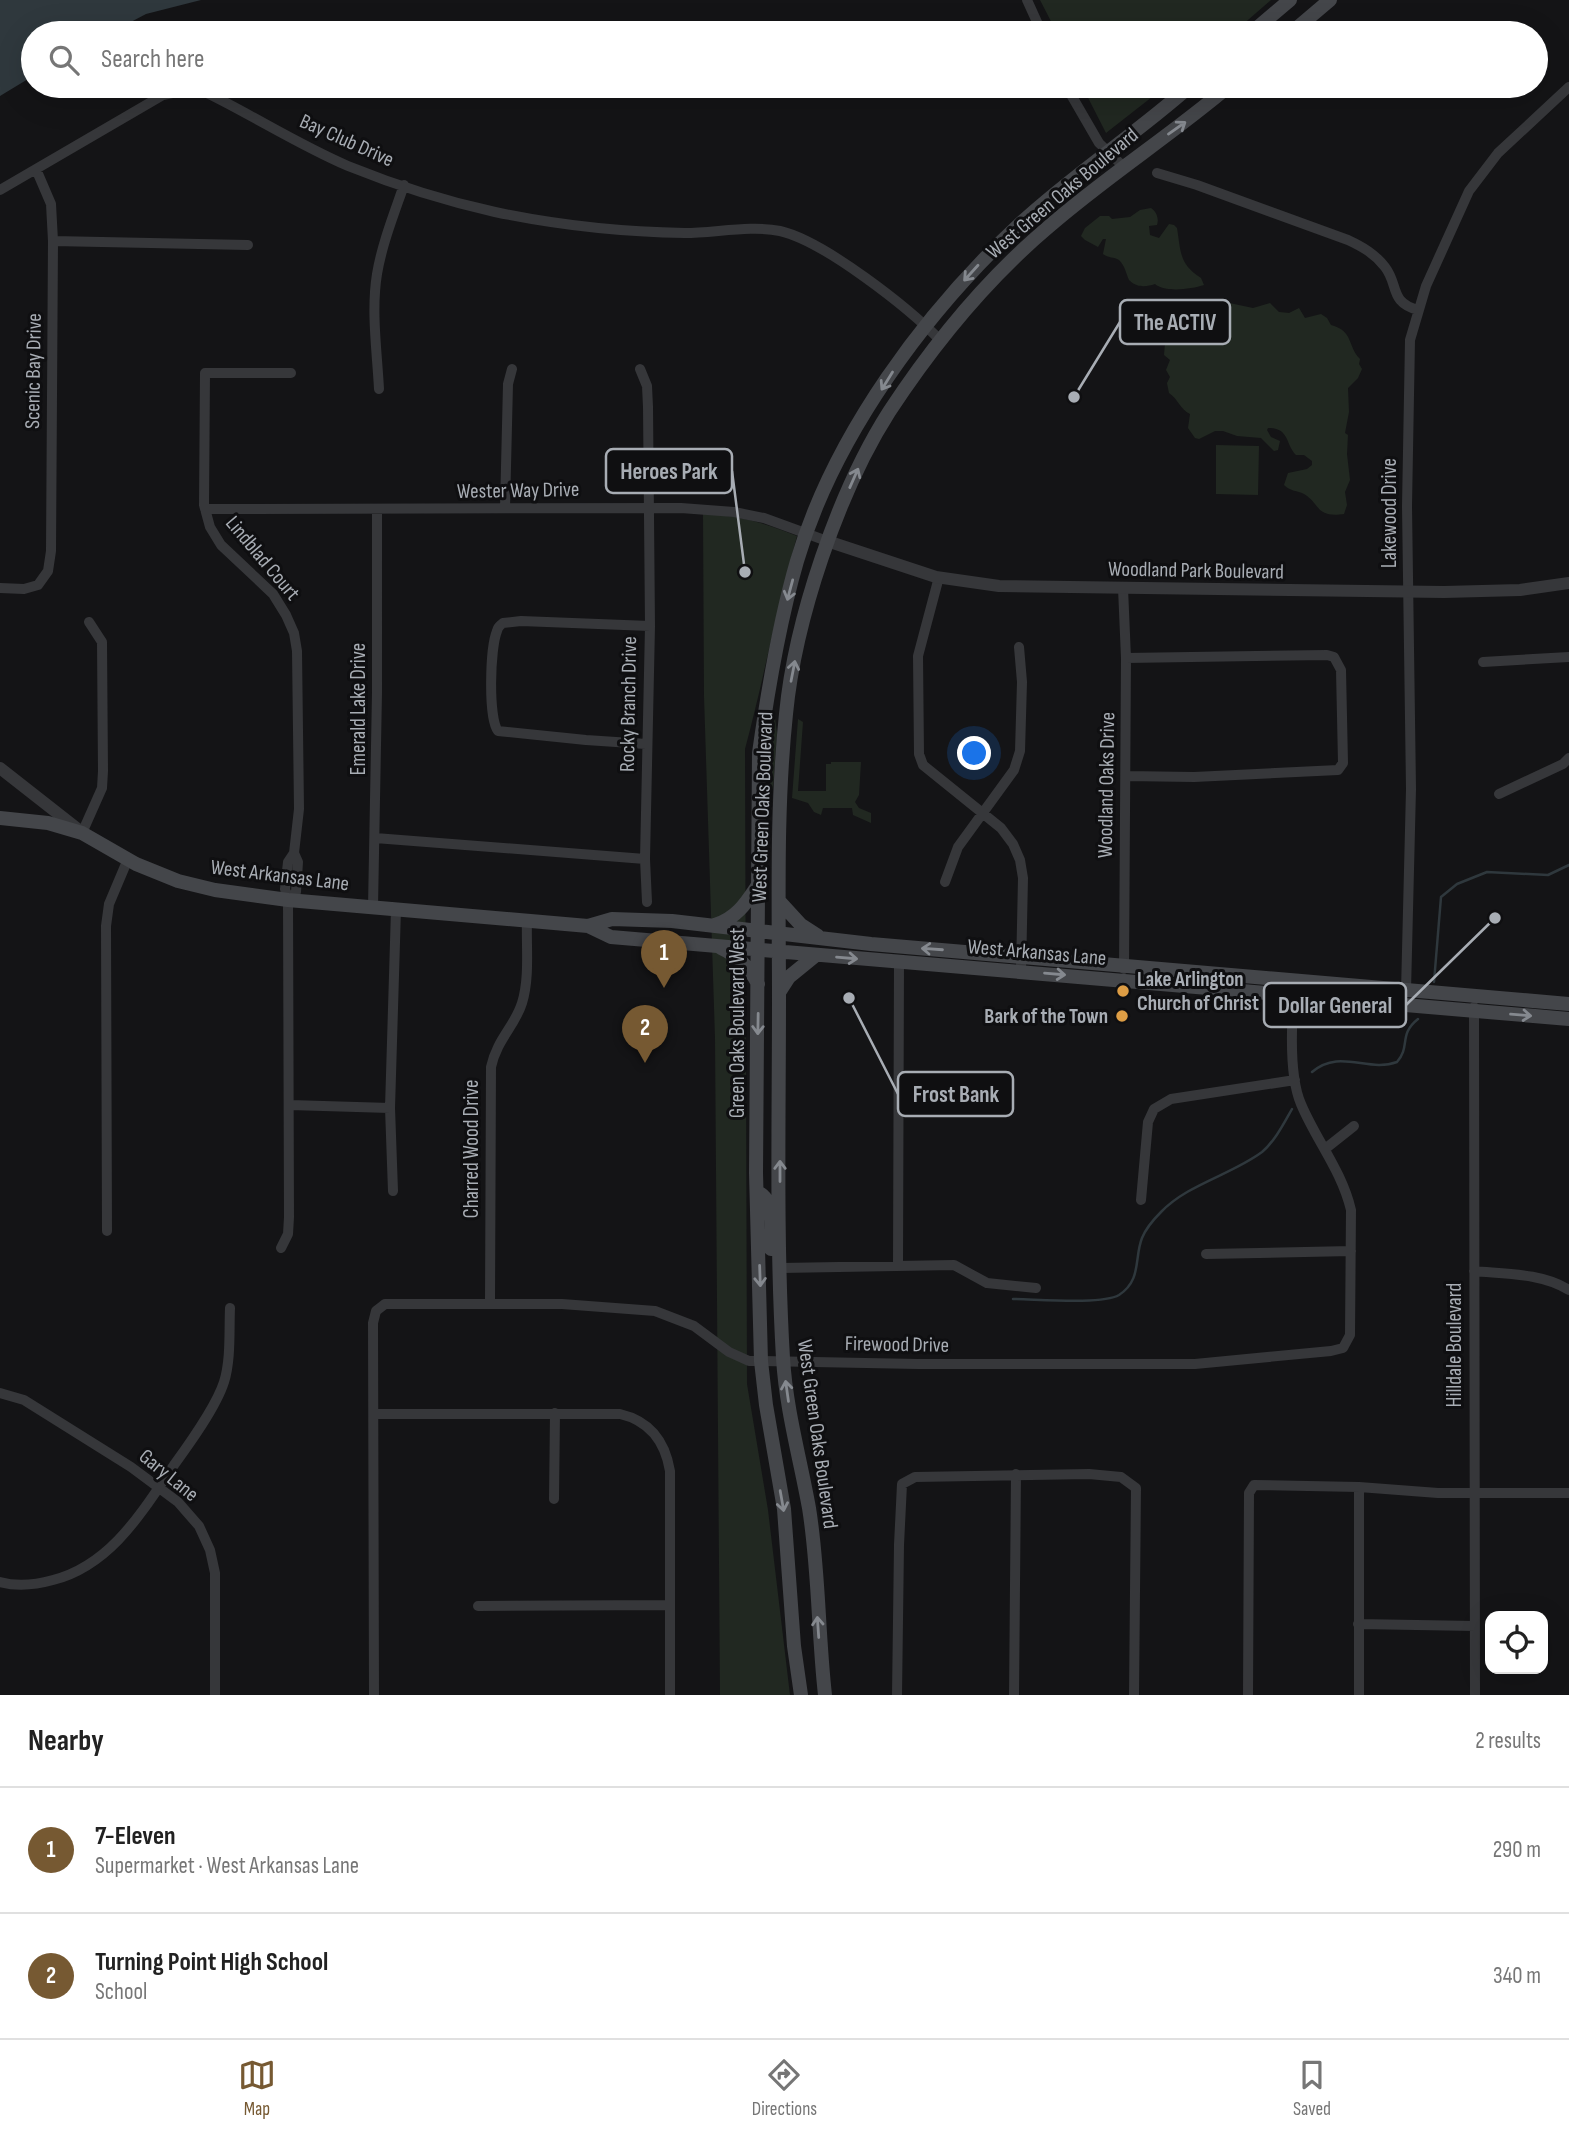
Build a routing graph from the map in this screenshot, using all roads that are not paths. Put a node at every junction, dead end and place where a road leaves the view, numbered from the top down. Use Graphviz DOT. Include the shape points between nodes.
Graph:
graph roads {
  1 [pos="1027,0"];
  2 [pos="1290,0"];
  3 [pos="1330,0"];
  4 [pos="1037,21"];
  5 [pos="1265,21"];
  6 [pos="1305,21"];
  7 [pos="1569,87"];
  8 [pos="158,98"];
  9 [pos="217,98"];
  10 [pos="1073,98"];
  11 [pos="1176,98"];
  12 [pos="1215,98"];
  13 [pos="1108,153"];
  14 [pos="1123,166"];
  15 [pos="36,169"];
  16 [pos="1157,173"];
  17 [pos="404,185"];
  18 [pos="0,190"];
  19 [pos="53,241"];
  20 [pos="248,245"];
  21 [pos="1418,310"];
  22 [pos="926,325"];
  23 [pos="941,341"];
  24 [pos="512,369"];
  25 [pos="640,369"];
  26 [pos="291,373"];
  27 [pos="379,388"];
  28 [pos="505,508"];
  29 [pos="649,508"];
  30 [pos="205,509"];
  31 [pos="377,511"];
  32 [pos="807,532"];
  33 [pos="827,541"];
  34 [pos="939,577"];
  35 [pos="1569,583"];
  36 [pos="0,588"];
  37 [pos="1123,588"];
  38 [pos="1408,591"];
  39 [pos="89,622"];
  40 [pos="650,626"];
  41 [pos="1019,647"];
  42 [pos="1126,657"];
  43 [pos="1569,657"];
  44 [pos="1483,662"];
  45 [pos="766,705"];
  46 [pos="786,711"];
  47 [pos="646,744"];
  48 [pos="1569,758"];
  49 [pos="0,768"];
  50 [pos="1126,776"];
  51 [pos="1499,794"];
  52 [pos="981,813"];
  53 [pos="0,818"];
  54 [pos="82,833"];
  55 [pos="375,838"];
  56 [pos="128,859"];
  57 [pos="645,859"];
  58 [pos="945,882"];
  59 [pos="758,884"];
  60 [pos="288,900"];
  61 [pos="779,901"];
  62 [pos="647,902"];
  63 [pos="373,907"];
  64 [pos="396,909"];
  65 [pos="527,920"];
  66 [pos="713,925"];
  67 [pos="588,926"];
  68 [pos="759,931"];
  69 [pos="779,934"];
  70 [pos="819,937"];
  71 [pos="713,945"];
  72 [pos="759,949"];
  73 [pos="779,951"];
  74 [pos="960,951"];
  75 [pos="816,955"];
  76 [pos="1022,956"];
  77 [pos="899,962"];
  78 [pos="1123,965"];
  79 [pos="960,967"];
  80 [pos="1021,971"];
  81 [pos="1128,981"];
  82 [pos="759,986"];
  83 [pos="1294,988"];
  84 [pos="1406,990"];
  85 [pos="779,992"];
  86 [pos="1474,1003"];
  87 [pos="1569,1004"];
  88 [pos="1569,1019"];
  89 [pos="1295,1080"];
  90 [pos="289,1105"];
  91 [pos="390,1108"];
  92 [pos="1354,1126"];
  93 [pos="1325,1149"];
  94 [pos="393,1191"];
  95 [pos="757,1192"];
  96 [pos="1141,1200"];
  97 [pos="107,1231"];
  98 [pos="281,1248"];
  99 [pos="1351,1251"];
  100 [pos="1206,1254"];
  101 [pos="898,1266"];
  102 [pos="781,1268"];
  103 [pos="1474,1271"];
  104 [pos="1036,1289"];
  105 [pos="1569,1290"];
  106 [pos="490,1303"];
  107 [pos="230,1308"];
  108 [pos="761,1361"];
  109 [pos="783,1362"];
  110 [pos="0,1393"];
  111 [pos="555,1413"];
  112 [pos="375,1414"];
  113 [pos="1016,1474"];
  114 [pos="159,1488"];
  115 [pos="1359,1488"];
  116 [pos="1473,1493"];
  117 [pos="1569,1493"];
  118 [pos="554,1499"];
  119 [pos="0,1582"];
  120 [pos="670,1605"];
  121 [pos="478,1606"];
  122 [pos="1358,1625"];
  123 [pos="1475,1626"];
  124 [pos="215,1695"];
  125 [pos="374,1695"];
  126 [pos="670,1695"];
  127 [pos="801,1695"];
  128 [pos="825,1695"];
  129 [pos="897,1695"];
  130 [pos="1014,1695"];
  131 [pos="1134,1695"];
  132 [pos="1248,1695"];
  133 [pos="1359,1695"];
  134 [pos="1475,1695"];
  1 -- 4 [label="street"];
  2 -- 5 [label="main road"];
  3 -- 6 [label="main road"];
  7 -- 21 [label="street, Lakewood Drive" via="1498,153 1474,184"];
  8 -- 15 [label="street, Bay Club Drive"];
  9 -- 17 [label="street, Bay Club Drive" via="347,165"];
  10 -- 13 [label="street"];
  11 -- 13 [label="main road, Green Oaks Boulevard West"];
  14 -- 12 [label="main road, West Green Oaks Boulevard, one-way"];
  13 -- 14 [label="street"];
  13 -- 22 [label="main road, Green Oaks Boulevard West, one-way" via="984,258"];
  14 -- 23 [label="main road, West Green Oaks Boulevard" via="995,276"];
  15 -- 18 [label="street, Bay Club Drive"];
  15 -- 19 [label="street, Scenic Bay Drive" via="51,204"];
  16 -- 21 [label="street" via="1370,251 1387,269 1405,306"];
  17 -- 22 [label="street, Bay Club Drive" via="495,212 566,225 709,233 778,231 817,246"];
  17 -- 27 [label="street" via="377,274"];
  19 -- 20 [label="street"];
  19 -- 36 [label="street, Scenic Bay Drive" via="51,551 46,576 38,585"];
  21 -- 38 [label="street, Lakewood Drive" via="1410,340"];
  22 -- 23 [label="street, Bay Club Drive"];
  22 -- 32 [label="main road, Green Oaks Boulevard West, one-way" via="850,440"];
  33 -- 23 [label="main road, West Green Oaks Boulevard, one-way" via="888,413"];
  24 -- 28 [label="street"];
  25 -- 29 [label="street, Rocky Branch Drive" via="647,386"];
  26 -- 30 [label="street, Lindblad Court" via="205,373"];
  28 -- 29 [label="street, Wester Way Drive"];
  28 -- 31 [label="street, Wester Way Drive"];
  29 -- 32 [label="street, Wester Way Drive" via="734,512"];
  29 -- 40 [label="street, Rocky Branch Drive"];
  30 -- 31 [label="street, Wester Way Drive"];
  30 -- 60 [label="street, Lindblad Court" via="209,527 221,545 273,594 294,633 299,683 299,809 294,853 298,862 296,892"];
  31 -- 55 [label="street, Emerald Lake Drive"];
  32 -- 33 [label="street, Wester Way Drive"];
  32 -- 45 [label="main road, Green Oaks Boulevard West, one-way" via="785,607"];
  33 -- 34 [label="street, Woodland Park Boulevard"];
  46 -- 33 [label="main road, West Green Oaks Boulevard, one-way" via="799,641"];
  34 -- 37 [label="street, Woodland Park Boulevard" via="999,586"];
  34 -- 52 [label="street" via="918,656 919,754 923,765"];
  35 -- 38 [label="street, Woodland Park Boulevard" via="1520,590"];
  37 -- 38 [label="street, Woodland Park Boulevard"];
  37 -- 42 [label="street, Woodland Oaks Drive"];
  38 -- 84 [label="street, Lakewood Drive" via="1411,789"];
  39 -- 54 [label="street" via="102,642 103,771 102,788"];
  40 -- 47 [label="street, Rocky Branch Drive"];
  40 -- 47 [label="street" via="501,624 495,635 492,671 493,721 498,731"];
  41 -- 52 [label="street" via="1020,751 1014,770"];
  42 -- 50 [label="street, Woodland Oaks Drive"];
  42 -- 50 [label="street" via="1334,657 1341,670 1343,763 1338,771"];
  43 -- 44 [label="street"];
  45 -- 46 [label="main road"];
  45 -- 59 [label="main road, Green Oaks Boulevard West" via="757,795"];
  46 -- 61 [label="main road, West Green Oaks Boulevard"];
  47 -- 57 [label="street, Rocky Branch Drive"];
  48 -- 51 [label="street"];
  49 -- 54 [label="street, West Arkansas Lane"];
  50 -- 78 [label="street, Woodland Oaks Drive"];
  52 -- 58 [label="street" via="958,847"];
  52 -- 76 [label="street" via="1001,828 1020,860"];
  53 -- 54 [label="main road" via="48,822"];
  54 -- 56 [label="main road, West Arkansas Lane"];
  55 -- 57 [label="street"];
  55 -- 63 [label="street, Emerald Lake Drive"];
  56 -- 60 [label="main road, West Arkansas Lane" via="178,881"];
  56 -- 97 [label="street" via="109,904 106,926"];
  57 -- 62 [label="street, Rocky Branch Drive"];
  59 -- 66 [label="main road" via="737,914"];
  59 -- 68 [label="main road, Green Oaks Boulevard West"];
  60 -- 63 [label="main road, West Arkansas Lane"];
  60 -- 90 [label="street, Lindblad Court"];
  61 -- 69 [label="main road, West Green Oaks Boulevard"];
  61 -- 70 [label="main road"];
  63 -- 64 [label="main road, West Arkansas Lane"];
  64 -- 65 [label="main road, West Arkansas Lane"];
  64 -- 91 [label="street"];
  65 -- 67 [label="main road, West Arkansas Lane"];
  65 -- 106 [label="street, Charred Wood Drive" via="523,1002 495,1049 491,1067"];
  66 -- 67 [label="main road, West Arkansas Lane" via="612,919"];
  66 -- 68 [label="main road, West Arkansas Lane"];
  67 -- 71 [label="main road, West Arkansas Lane" via="611,937"];
  68 -- 69 [label="main road, West Arkansas Lane"];
  68 -- 72 [label="main road, Green Oaks Boulevard West"];
  69 -- 70 [label="main road, West Arkansas Lane"];
  69 -- 73 [label="main road, West Green Oaks Boulevard"];
  74 -- 70 [label="main road, West Arkansas Lane, one-way"];
  71 -- 72 [label="main road, West Arkansas Lane"];
  71 -- 82 [label="main road" via="741,960"];
  72 -- 73 [label="main road, West Arkansas Lane"];
  72 -- 82 [label="main road, Green Oaks Boulevard West"];
  73 -- 75 [label="main road, West Arkansas Lane"];
  73 -- 85 [label="main road, West Green Oaks Boulevard"];
  74 -- 76 [label="main road, West Arkansas Lane"];
  74 -- 79 [label="main road"];
  75 -- 77 [label="main road, West Arkansas Lane, one-way"];
  75 -- 85 [label="main road" via="789,977"];
  76 -- 78 [label="main road, West Arkansas Lane"];
  76 -- 80 [label="street"];
  77 -- 79 [label="main road, West Arkansas Lane"];
  77 -- 101 [label="street"];
  78 -- 81 [label="street, Woodland Oaks Drive"];
  78 -- 83 [label="main road, West Arkansas Lane"];
  79 -- 80 [label="main road, West Arkansas Lane"];
  80 -- 81 [label="main road, West Arkansas Lane, one-way"];
  81 -- 83 [label="main road, West Arkansas Lane"];
  82 -- 95 [label="main road, Green Oaks Boulevard West, one-way"];
  83 -- 84 [label="main road, West Arkansas Lane"];
  83 -- 86 [label="main road, West Arkansas Lane"];
  83 -- 89 [label="street"];
  84 -- 86 [label="main road, West Arkansas Lane"];
  102 -- 85 [label="main road, West Green Oaks Boulevard, one-way"];
  86 -- 87 [label="main road, West Arkansas Lane"];
  86 -- 88 [label="main road, West Arkansas Lane, one-way"];
  86 -- 103 [label="street, Hilldale Boulevard"];
  89 -- 93 [label="street" via="1299,1100"];
  89 -- 96 [label="street" via="1171,1099 1154,1109 1147,1122"];
  90 -- 91 [label="street"];
  90 -- 98 [label="street, Lindblad Court" via="289,1217"];
  91 -- 94 [label="street"];
  92 -- 93 [label="street"];
  93 -- 99 [label="street" via="1347,1190"];
  95 -- 102 [label="main road" via="769,1206 773,1261"];
  95 -- 108 [label="main road, Green Oaks Boulevard West, one-way"];
  99 -- 100 [label="street"];
  99 -- 109 [label="street, Firewood Drive" via="1350,1335 1343,1348 1331,1351 1195,1364"];
  101 -- 102 [label="street"];
  101 -- 104 [label="street" via="954,1265 987,1283"];
  102 -- 109 [label="main road, West Green Oaks Boulevard"];
  103 -- 105 [label="street" via="1531,1277"];
  103 -- 116 [label="street, Hilldale Boulevard"];
  106 -- 108 [label="street, Firewood Drive" via="655,1311 694,1326 729,1352"];
  106 -- 112 [label="street, Firewood Drive" via="385,1304 376,1311"];
  107 -- 114 [label="street" via="224,1381"];
  108 -- 109 [label="street, Firewood Drive"];
  108 -- 127 [label="main road, Green Oaks Boulevard West, one-way" via="784,1509"];
  128 -- 109 [label="main road, West Green Oaks Boulevard, one-way" via="814,1546"];
  110 -- 114 [label="street, Gary Lane" via="24,1400"];
  111 -- 112 [label="street"];
  111 -- 118 [label="street"];
  111 -- 120 [label="street" via="620,1414 649,1427 660,1441 670,1471"];
  112 -- 125 [label="street"];
  113 -- 129 [label="street" via="905,1480 900,1492"];
  113 -- 130 [label="street"];
  113 -- 131 [label="street" via="1121,1477 1136,1488"];
  114 -- 119 [label="street" via="122,1536 89,1565 70,1576 37,1584"];
  114 -- 124 [label="street, Gary Lane" via="199,1526 210,1550 215,1573"];
  115 -- 116 [label="street"];
  115 -- 122 [label="street"];
  115 -- 132 [label="street" via="1257,1484 1250,1493"];
  116 -- 117 [label="street"];
  116 -- 123 [label="street, Hilldale Boulevard"];
  120 -- 121 [label="street"];
  120 -- 126 [label="street"];
  122 -- 123 [label="street"];
  122 -- 133 [label="street"];
  123 -- 134 [label="street, Hilldale Boulevard"];
}
